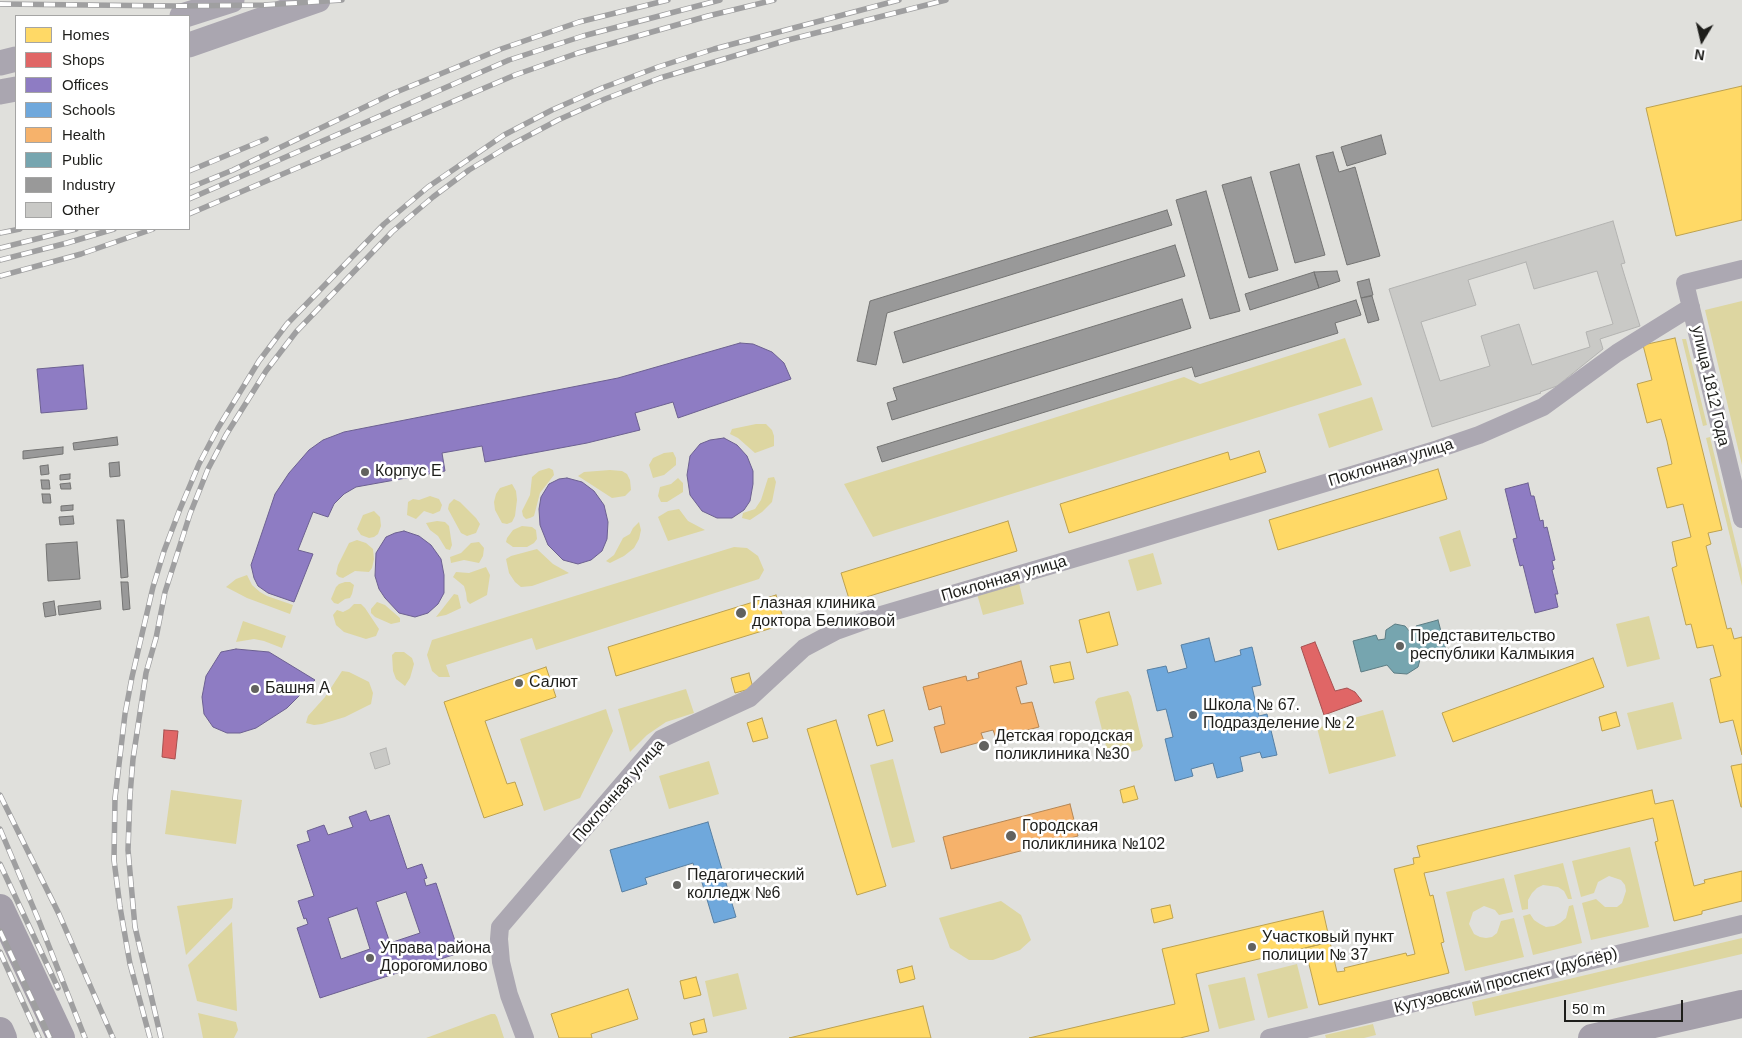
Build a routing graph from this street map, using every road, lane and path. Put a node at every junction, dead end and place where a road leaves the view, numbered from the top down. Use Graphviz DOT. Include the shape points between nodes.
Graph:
graph roads {
  1 [pos="232,0"];
  2 [pos="318,0"];
  3 [pos="185,15"];
  4 [pos="190,45"];
  5 [pos="15,60"];
  6 [pos="0,63"];
  7 [pos="15,89"];
  8 [pos="0,92"];
  9 [pos="1742,269"];
  10 [pos="1691,307"];
  11 [pos="1742,519"];
  12 [pos="0,908"];
  13 [pos="1742,924"];
  14 [pos="1740,1004"];
  15 [pos="0,1031"];
  16 [pos="3,1038"];
  17 [pos="61,1038"];
  18 [pos="526,1038"];
  19 [pos="1269,1038"];
  20 [pos="1592,1038"];
  1 -- 3 [label="main road"];
  2 -- 4 [label="main road"];
  5 -- 6 [label="main road"];
  7 -- 8 [label="main road"];
  9 -- 10 [label="street, улица 1812 Года" via="1686,282"];
  10 -- 11 [label="street, улица 1812 Года"];
  10 -- 18 [label="street, Поклонная улица" via="1617,353 1543,407 1479,436 878,616 836,631 804,648 750,698 661,739 500,927 501,962 509,995"];
  12 -- 17 [label="main road"];
  13 -- 19 [label="street, Кутузовский проспект (дублёр)"];
  14 -- 20 [label="main road"];
  15 -- 16 [label="main road"];
}
